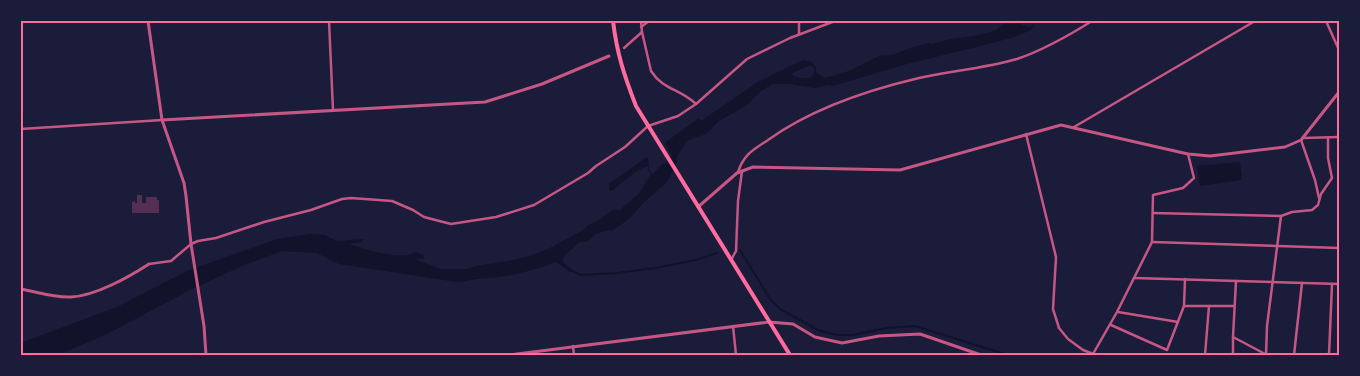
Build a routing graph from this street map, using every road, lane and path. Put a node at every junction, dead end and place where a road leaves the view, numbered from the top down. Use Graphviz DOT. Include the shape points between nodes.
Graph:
graph roads {
  1 [pos="148,21"];
  2 [pos="329,21"];
  3 [pos="613,21"];
  4 [pos="640,21"];
  5 [pos="649,21"];
  6 [pos="799,21"];
  7 [pos="835,21"];
  8 [pos="1092,21"];
  9 [pos="1255,21"];
  10 [pos="1326,21"];
  11 [pos="641,27"];
  12 [pos="642,32"];
  13 [pos="799,34"];
  14 [pos="624,48"];
  15 [pos="1339,50"];
  16 [pos="609,56"];
  17 [pos="1339,92"];
  18 [pos="696,104"];
  19 [pos="333,110"];
  20 [pos="162,120"];
  21 [pos="21,128"];
  22 [pos="649,128"];
  23 [pos="1073,128"];
  24 [pos="1026,134"];
  25 [pos="1328,137"];
  26 [pos="1339,137"];
  27 [pos="1302,139"];
  28 [pos="1188,154"];
  29 [pos="742,171"];
  30 [pos="737,174"];
  31 [pos="1319,200"];
  32 [pos="698,207"];
  33 [pos="1153,213"];
  34 [pos="1281,216"];
  35 [pos="1152,242"];
  36 [pos="191,244"];
  37 [pos="1278,246"];
  38 [pos="1339,248"];
  39 [pos="731,260"];
  40 [pos="149,264"];
  41 [pos="1134,278"];
  42 [pos="1185,280"];
  43 [pos="1236,281"];
  44 [pos="1274,282"];
  45 [pos="1302,283"];
  46 [pos="1332,284"];
  47 [pos="1339,284"];
  48 [pos="21,289"];
  49 [pos="1184,306"];
  50 [pos="1209,306"];
  51 [pos="1234,306"];
  52 [pos="1117,312"];
  53 [pos="769,322"];
  54 [pos="1178,322"];
  55 [pos="1110,325"];
  56 [pos="733,326"];
  57 [pos="1233,337"];
  58 [pos="573,346"];
  59 [pos="1094,354"];
  60 [pos="1266,354"];
  61 [pos="206,355"];
  62 [pos="509,355"];
  63 [pos="574,355"];
  64 [pos="736,355"];
  65 [pos="790,355"];
  66 [pos="981,355"];
  67 [pos="1205,355"];
  68 [pos="1233,355"];
  69 [pos="1294,355"];
  70 [pos="1329,355"];
  1 -- 20 [label="street"];
  2 -- 19 [label="street"];
  3 -- 22 [label="highway" via="622,68 636,106"];
  4 -- 11 [label="street"];
  5 -- 11 [label="street"];
  6 -- 13 [label="street"];
  7 -- 13 [label="street"];
  8 -- 30 [label="street" via="1056,43 1016,59 865,94 804,118 748,154"];
  9 -- 23 [label="street"];
  10 -- 15 [label="street"];
  11 -- 12 [label="street"];
  12 -- 14 [label="street"];
  12 -- 18 [label="street" via="654,76"];
  13 -- 18 [label="street" via="747,59"];
  16 -- 19 [label="street" via="492,101"];
  17 -- 27 [label="street"];
  18 -- 22 [label="street" via="678,116"];
  19 -- 20 [label="street"];
  20 -- 21 [label="street"];
  20 -- 36 [label="street" via="184,183"];
  22 -- 32 [label="highway"];
  22 -- 36 [label="street" via="562,190 534,205 496,217 451,224 424,217 392,201 351,198"];
  23 -- 24 [label="street" via="1061,125"];
  23 -- 28 [label="street"];
  24 -- 29 [label="street" via="900,170 753,167"];
  24 -- 59 [label="street" via="1056,256 1053,309 1068,339"];
  25 -- 26 [label="street"];
  25 -- 27 [label="street"];
  25 -- 31 [label="street" via="1332,178"];
  27 -- 28 [label="street" via="1285,147 1210,156"];
  27 -- 31 [label="street"];
  28 -- 33 [label="street" via="1194,178 1174,192 1153,195"];
  29 -- 30 [label="street"];
  29 -- 39 [label="street" via="736,251"];
  30 -- 32 [label="street"];
  31 -- 34 [label="street" via="1312,210"];
  32 -- 39 [label="highway"];
  33 -- 34 [label="street"];
  33 -- 35 [label="street"];
  34 -- 37 [label="street"];
  35 -- 37 [label="street"];
  35 -- 41 [label="street"];
  36 -- 40 [label="street" via="171,261"];
  36 -- 61 [label="street"];
  37 -- 38 [label="street"];
  37 -- 44 [label="street"];
  39 -- 53 [label="highway"];
  40 -- 48 [label="street" via="81,296"];
  41 -- 42 [label="street"];
  41 -- 52 [label="street"];
  42 -- 43 [label="street"];
  42 -- 49 [label="street"];
  43 -- 44 [label="street"];
  43 -- 51 [label="street"];
  44 -- 45 [label="street"];
  44 -- 60 [label="street"];
  45 -- 46 [label="street"];
  45 -- 69 [label="street"];
  46 -- 47 [label="street"];
  46 -- 70 [label="street"];
  49 -- 50 [label="street"];
  49 -- 54 [label="street"];
  50 -- 51 [label="street"];
  50 -- 67 [label="street"];
  51 -- 57 [label="street"];
  52 -- 54 [label="street"];
  52 -- 55 [label="street"];
  53 -- 56 [label="street"];
  53 -- 65 [label="highway"];
  53 -- 66 [label="street" via="793,324 814,337 842,343 879,336 920,334"];
  54 -- 55 [label="street" via="1167,350"];
  55 -- 59 [label="street"];
  56 -- 58 [label="street"];
  56 -- 64 [label="street"];
  57 -- 60 [label="street"];
  57 -- 68 [label="street"];
  58 -- 62 [label="street"];
  58 -- 63 [label="street"];
}
